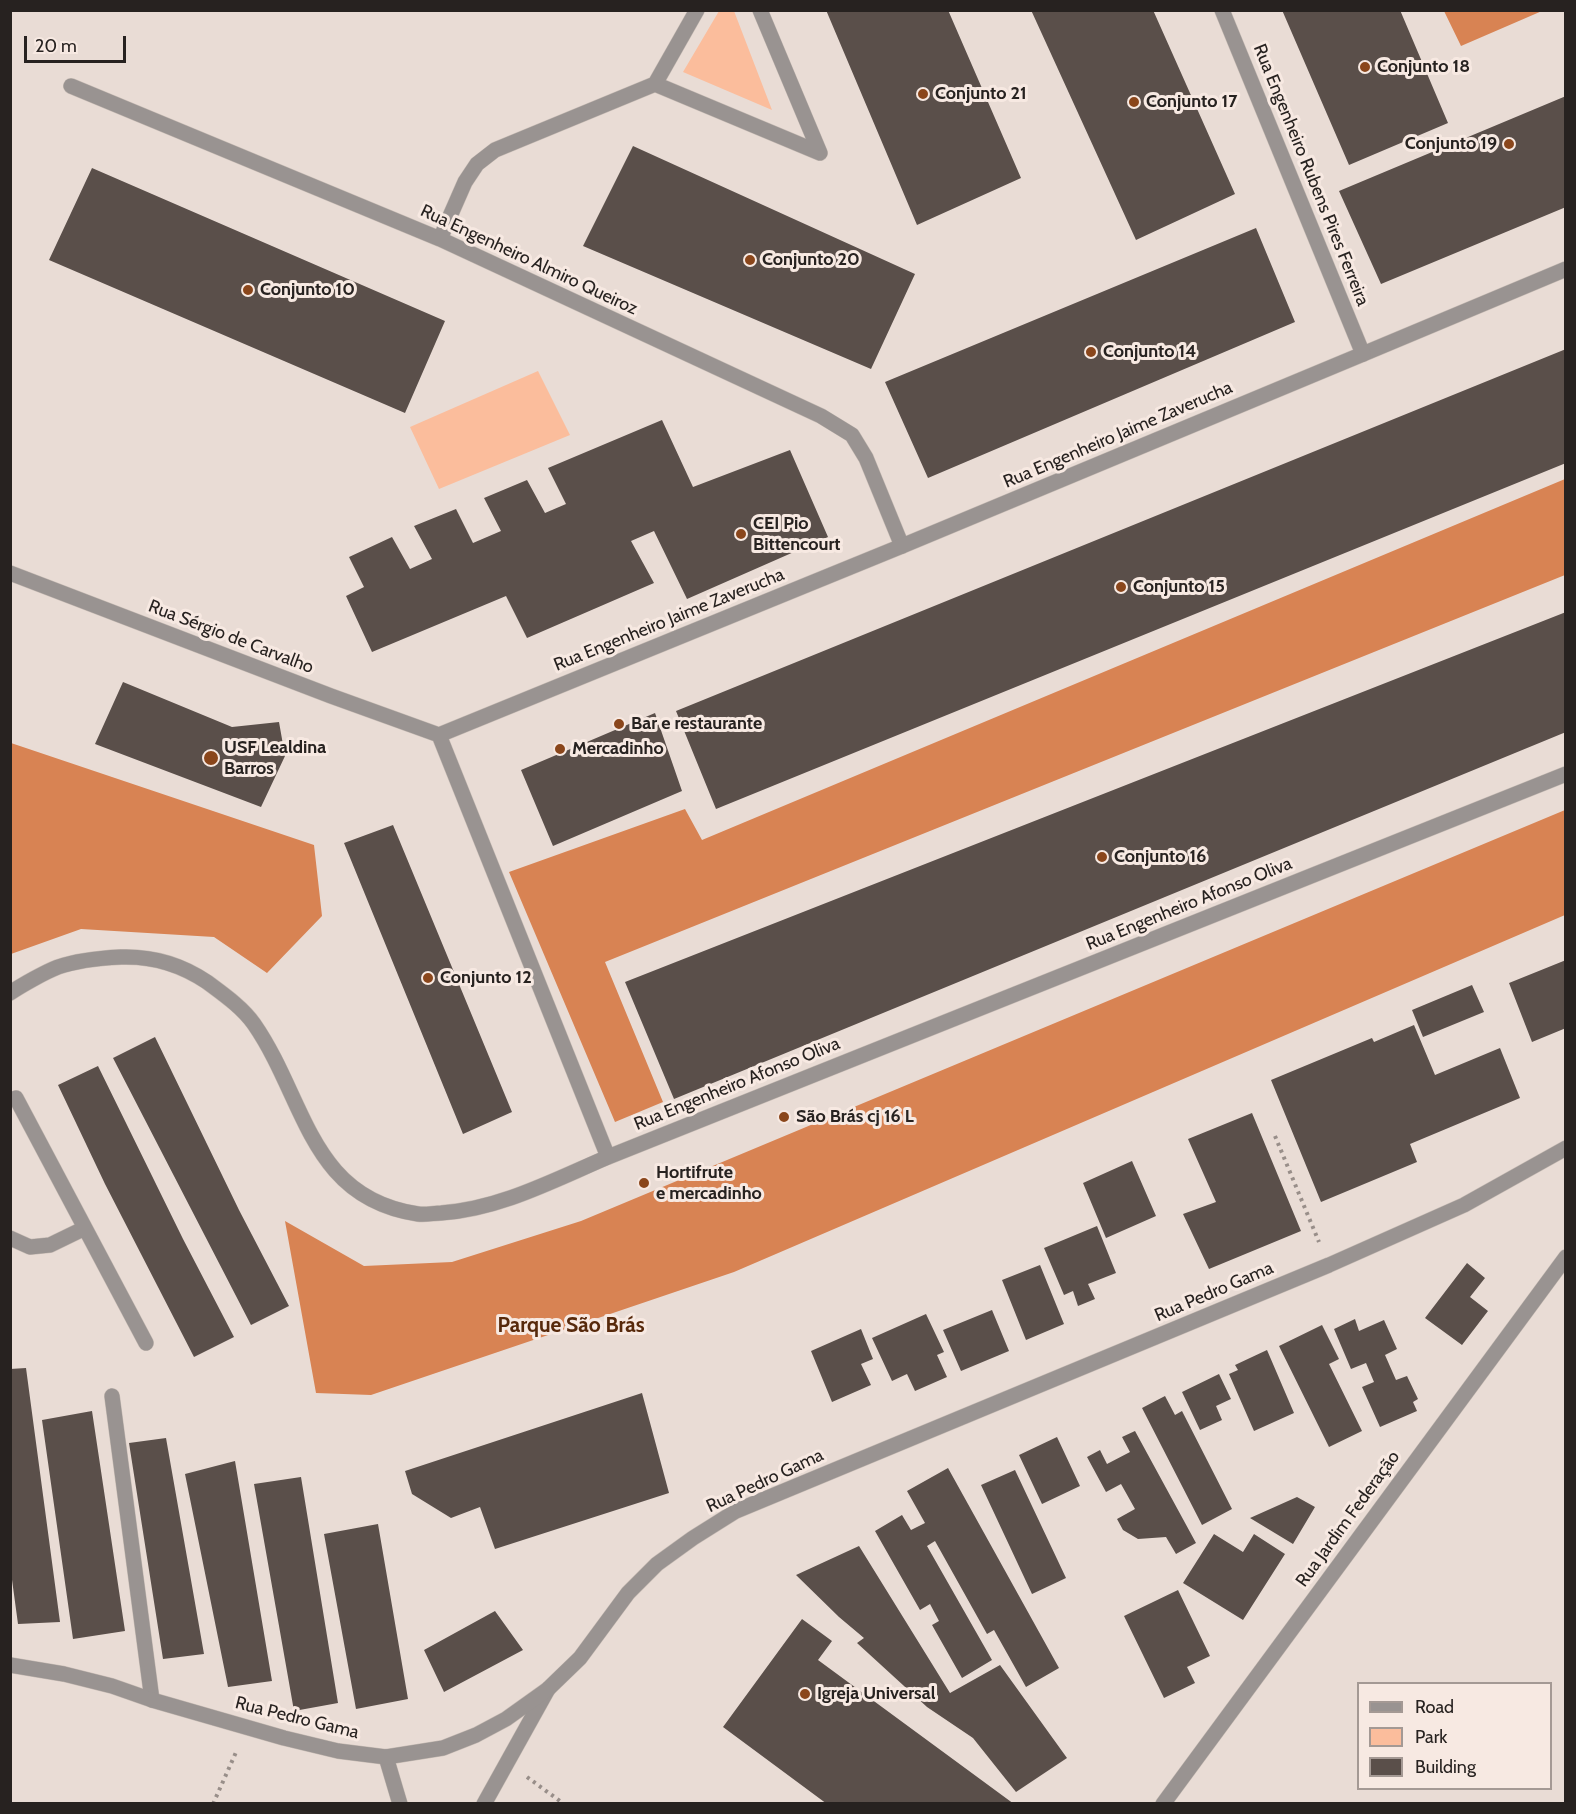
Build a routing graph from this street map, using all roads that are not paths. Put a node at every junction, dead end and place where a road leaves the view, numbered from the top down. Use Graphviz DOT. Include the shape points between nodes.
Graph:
graph roads {
  1 [pos="697,10"];
  2 [pos="760,10"];
  3 [pos="1222,10"];
  4 [pos="655,84"];
  5 [pos="70,86"];
  6 [pos="440,239"];
  7 [pos="1566,269"];
  8 [pos="1364,354"];
  9 [pos="902,546"];
  10 [pos="10,573"];
  11 [pos="439,735"];
  12 [pos="1566,774"];
  13 [pos="10,993"];
  14 [pos="16,1098"];
  15 [pos="1566,1148"];
  16 [pos="608,1157"];
  17 [pos="84,1228"];
  18 [pos="10,1238"];
  19 [pos="1566,1257"];
  20 [pos="146,1343"];
  21 [pos="112,1396"];
  22 [pos="11,1662"];
  23 [pos="548,1689"];
  24 [pos="152,1700"];
  25 [pos="386,1757"];
  26 [pos="400,1803"];
  27 [pos="484,1803"];
  28 [pos="1163,1803"];
  1 -- 4 [label="street"];
  2 -- 4 [label="street" via="820,153"];
  3 -- 8 [label="street, Rua Engenheiro Rubens Pires Ferreira"];
  4 -- 6 [label="street" via="495,150 477,164 465,182"];
  5 -- 6 [label="street, Rua Engenheiro Almiro Queiroz"];
  6 -- 9 [label="street, Rua Engenheiro Almiro Queiroz" via="821,416 852,435 866,458"];
  7 -- 8 [label="street, Rua Engenheiro Jaime Zaverucha"];
  8 -- 9 [label="street, Rua Engenheiro Jaime Zaverucha"];
  9 -- 11 [label="street, Rua Engenheiro Jaime Zaverucha"];
  10 -- 11 [label="street, Rua Sérgio de Carvalho"];
  11 -- 16 [label="street"];
  12 -- 16 [label="street, Rua Engenheiro Afonso Oliva"];
  13 -- 16 [label="street, Rua Engenheiro Afonso Oliva" via="58,967 98,958 136,957 195,974 226,996 253,1023 277,1062 309,1133 331,1166 354,1189 384,1205 420,1214 466,1211 510,1198"];
  14 -- 17 [label="street"];
  15 -- 23 [label="street, Rua Pedro Gama" via="1464,1205 1329,1265 736,1511 657,1564 628,1593 580,1658"];
  17 -- 18 [label="street" via="50,1245 30,1247"];
  17 -- 20 [label="street"];
  19 -- 28 [label="street, Rua Jardim Federação"];
  21 -- 24 [label="street"];
  22 -- 24 [label="street, Rua Pedro Gama" via="112,1686"];
  23 -- 25 [label="street, Rua Pedro Gama" via="476,1735 443,1748"];
  23 -- 27 [label="street"];
  24 -- 25 [label="street, Rua Pedro Gama" via="284,1738"];
  25 -- 26 [label="street"];
}
